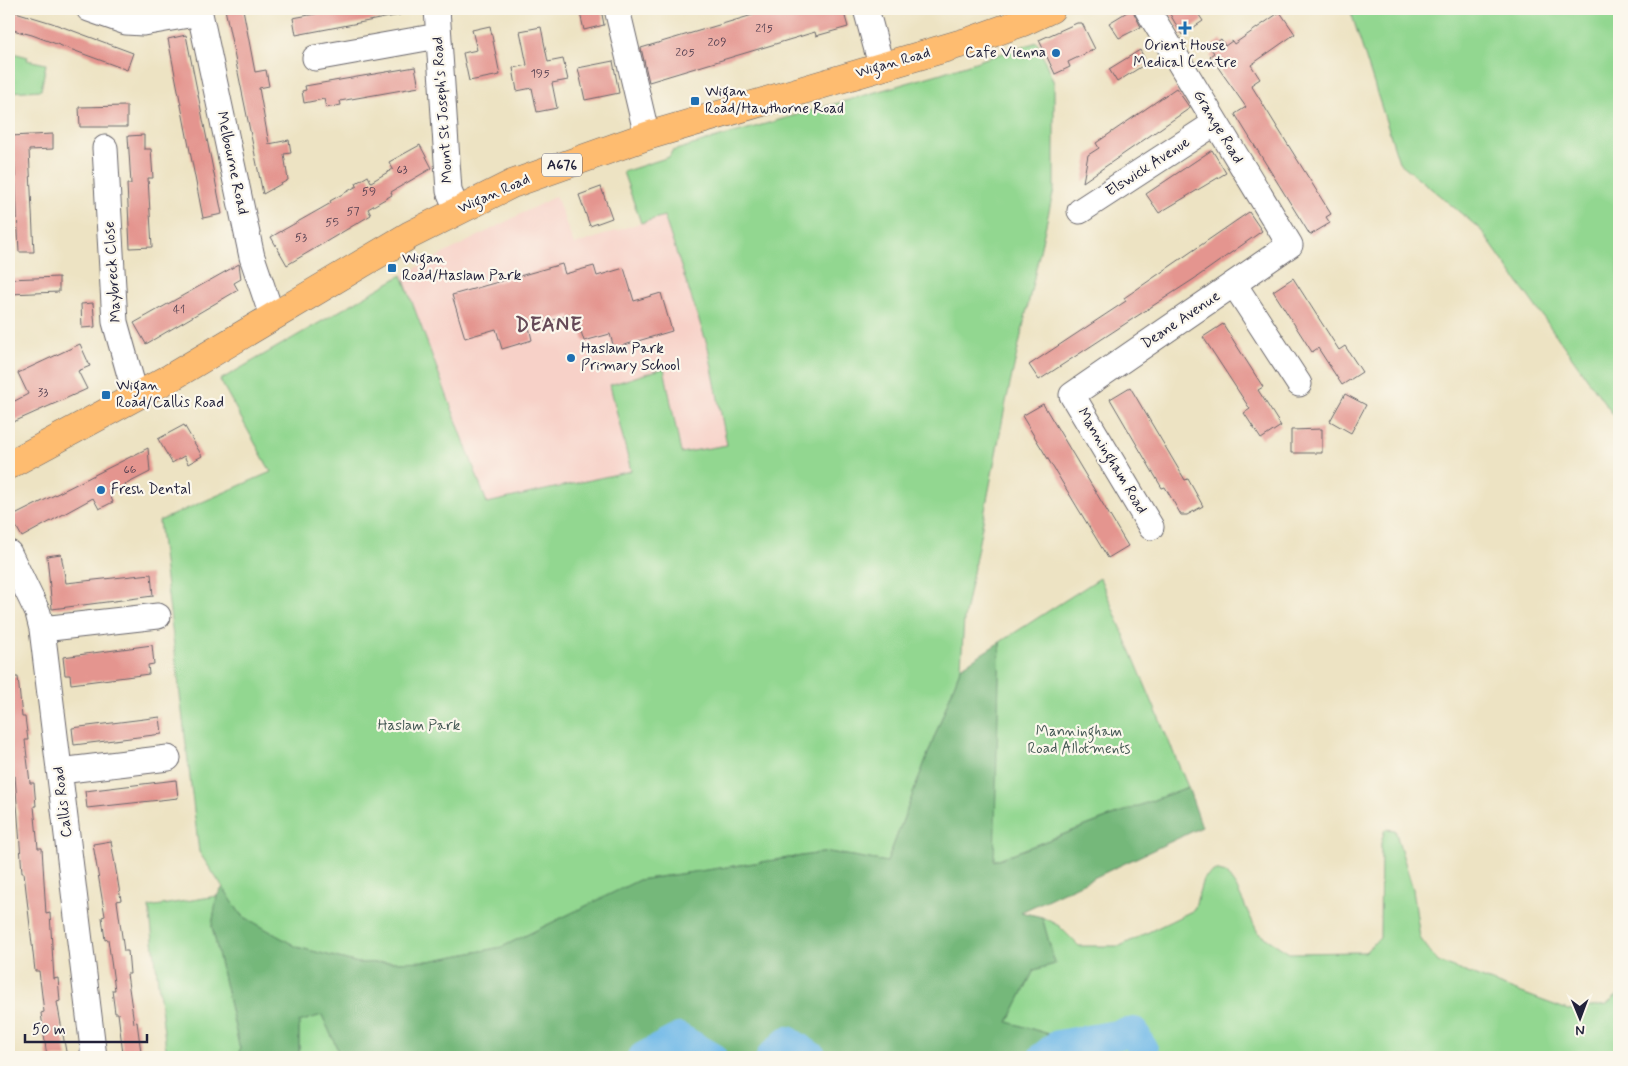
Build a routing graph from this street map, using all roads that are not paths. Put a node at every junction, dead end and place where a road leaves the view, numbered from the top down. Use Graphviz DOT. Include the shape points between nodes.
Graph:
graph roads {
  1 [pos="89,9"];
  2 [pos="437,9"];
  3 [pos="617,9"];
  4 [pos="866,9"];
  5 [pos="1051,9"];
  6 [pos="1147,9"];
  7 [pos="200,11"];
  8 [pos="438,36"];
  9 [pos="315,58"];
  10 [pos="881,65"];
  11 [pos="1215,123"];
  12 [pos="647,136"];
  13 [pos="105,148"];
  14 [pos="457,210"];
  15 [pos="1080,211"];
  16 [pos="1290,246"];
  17 [pos="1234,284"];
  18 [pos="272,316"];
  19 [pos="1299,384"];
  20 [pos="1072,394"];
  21 [pos="136,397"];
  22 [pos="9,465"];
  23 [pos="1152,527"];
  24 [pos="9,553"];
  25 [pos="158,616"];
  26 [pos="42,629"];
  27 [pos="168,758"];
  28 [pos="60,771"];
  29 [pos="94,1057"];
  1 -- 7 [label="street" via="126,22 143,23"];
  2 -- 8 [label="street, Mount St Joseph's Road"];
  3 -- 12 [label="street"];
  4 -- 10 [label="street"];
  5 -- 10 [label="main road, Wigan Road / A676" via="974,40"];
  6 -- 11 [label="street, Grange Road"];
  7 -- 18 [label="street, Melbourne Road" via="252,257"];
  8 -- 9 [label="street"];
  8 -- 14 [label="street, Mount St Joseph's Road" via="449,190"];
  10 -- 12 [label="main road, Wigan Road / A676"];
  11 -- 15 [label="street, Elswick Avenue"];
  11 -- 16 [label="street, Grange Road"];
  12 -- 14 [label="main road, Wigan Road / A676" via="512,184"];
  13 -- 21 [label="street, Maybreck Close" via="115,173 115,322"];
  14 -- 18 [label="main road, Wigan Road / A676"];
  16 -- 17 [label="street, Deane Avenue"];
  17 -- 19 [label="street"];
  17 -- 20 [label="street, Deane Avenue"];
  18 -- 21 [label="main road, Wigan Road / A676"];
  20 -- 23 [label="street, Manningham Road"];
  21 -- 22 [label="main road, Wigan Road / A676"];
  24 -- 26 [label="street, Callis Road" via="38,613"];
  25 -- 26 [label="street"];
  26 -- 28 [label="street, Callis Road"];
  27 -- 28 [label="street"];
  28 -- 29 [label="street, Callis Road"];
}
